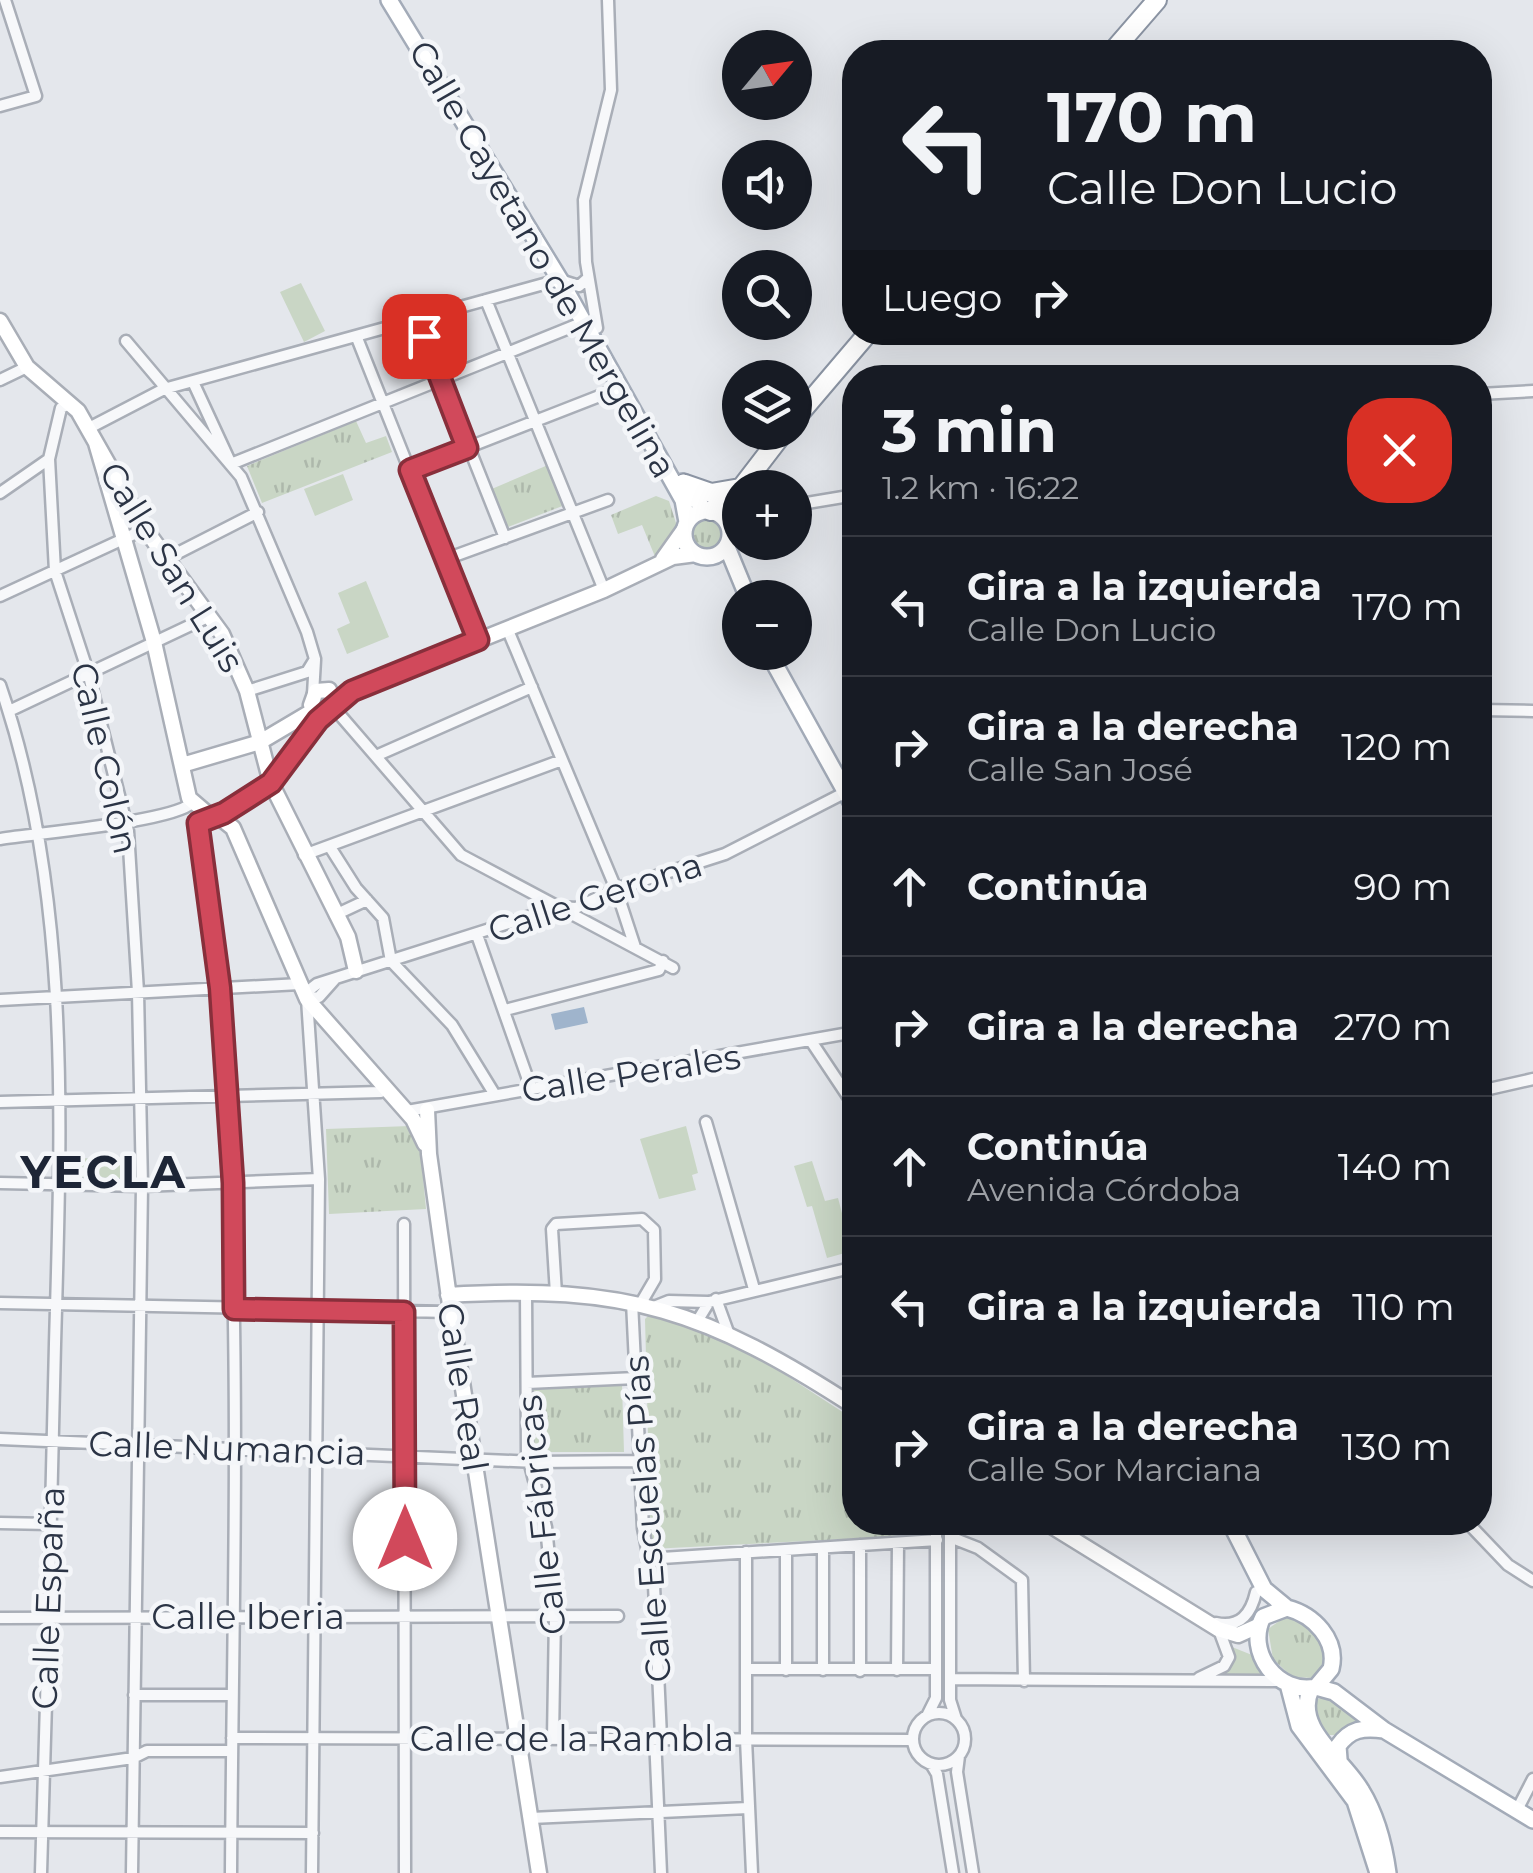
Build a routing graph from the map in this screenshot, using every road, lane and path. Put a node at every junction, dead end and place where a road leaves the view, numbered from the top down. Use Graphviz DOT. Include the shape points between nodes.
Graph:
graph roads {
  1 [pos="5,0"];
  2 [pos="389,0"];
  3 [pos="399,0"];
  4 [pos="608,0"];
  5 [pos="1157,0"];
  6 [pos="1122,40"];
  7 [pos="0,106"];
  8 [pos="573,281"];
  9 [pos="486,300"];
  10 [pos="418,319"];
  11 [pos="0,321"];
  12 [pos="590,325"];
  13 [pos="357,338"];
  14 [pos="126,341"];
  15 [pos="859,345"];
  16 [pos="507,354"];
  17 [pos="27,366"];
  18 [pos="0,380"];
  19 [pos="441,382"];
  20 [pos="194,384"];
  21 [pos="50,387"];
  22 [pos="620,388"];
  23 [pos="164,389"];
  24 [pos="1533,391"];
  25 [pos="1492,393"];
  26 [pos="812,399"];
  27 [pos="72,402"];
  28 [pos="383,403"];
  29 [pos="59,416"];
  30 [pos="533,422"];
  31 [pos="92,436"];
  32 [pos="467,448"];
  33 [pos="770,450"];
  34 [pos="50,459"];
  35 [pos="231,464"];
  36 [pos="410,470"];
  37 [pos="754,470"];
  38 [pos="684,484"];
  39 [pos="722,491"];
  40 [pos="0,493"];
  41 [pos="842,498"];
  42 [pos="608,500"];
  43 [pos="812,502"];
  44 [pos="258,512"];
  45 [pos="572,513"];
  46 [pos="722,518"];
  47 [pos="722,522"];
  48 [pos="686,525"];
  49 [pos="722,528"];
  50 [pos="144,529"];
  51 [pos="505,538"];
  52 [pos="124,539"];
  53 [pos="702,555"];
  54 [pos="166,560"];
  55 [pos="446,560"];
  56 [pos="659,563"];
  57 [pos="55,571"];
  58 [pos="726,580"];
  59 [pos="604,590"];
  60 [pos="0,596"];
  61 [pos="210,616"];
  62 [pos="508,628"];
  63 [pos="478,640"];
  64 [pos="154,642"];
  65 [pos="314,659"];
  66 [pos="779,670"];
  67 [pos="789,670"];
  68 [pos="88,672"];
  69 [pos="297,677"];
  70 [pos="0,684"];
  71 [pos="532,687"];
  72 [pos="355,689"];
  73 [pos="247,692"];
  74 [pos="323,700"];
  75 [pos="1492,710"];
  76 [pos="1533,711"];
  77 [pos="7,718"];
  78 [pos="358,731"];
  79 [pos="260,742"];
  80 [pos="378,755"];
  81 [pos="562,760"];
  82 [pos="182,765"];
  83 [pos="842,770"];
  84 [pos="842,773"];
  85 [pos="271,783"];
  86 [pos="842,794"];
  87 [pos="187,806"];
  88 [pos="424,811"];
  89 [pos="214,816"];
  90 [pos="126,820"];
  91 [pos="198,828"];
  92 [pos="39,833"];
  93 [pos="0,839"];
  94 [pos="330,846"];
  95 [pos="304,855"];
  96 [pos="616,888"];
  97 [pos="367,900"];
  98 [pos="559,907"];
  99 [pos="335,915"];
  100 [pos="477,936"];
  101 [pos="635,947"];
  102 [pos="391,961"];
  103 [pos="356,972"];
  104 [pos="220,988"];
  105 [pos="138,992"];
  106 [pos="304,992"];
  107 [pos="54,998"];
  108 [pos="0,1000"];
  109 [pos="504,1010"];
  110 [pos="842,1035"];
  111 [pos="811,1041"];
  112 [pos="1533,1079"];
  113 [pos="385,1088"];
  114 [pos="531,1088"];
  115 [pos="842,1088"];
  116 [pos="1492,1088"];
  117 [pos="315,1094"];
  118 [pos="494,1095"];
  119 [pos="228,1096"];
  120 [pos="142,1100"];
  121 [pos="0,1102"];
  122 [pos="57,1102"];
  123 [pos="427,1110"];
  124 [pos="407,1111"];
  125 [pos="706,1122"];
  126 [pos="429,1154"];
  127 [pos="319,1179"];
  128 [pos="0,1183"];
  129 [pos="233,1183"];
  130 [pos="58,1186"];
  131 [pos="142,1186"];
  132 [pos="404,1224"];
  133 [pos="842,1270"];
  134 [pos="754,1289"];
  135 [pos="526,1293"];
  136 [pos="448,1294"];
  137 [pos="556,1294"];
  138 [pos="713,1301"];
  139 [pos="0,1302"];
  140 [pos="56,1303"];
  141 [pos="643,1303"];
  142 [pos="141,1306"];
  143 [pos="234,1309"];
  144 [pos="318,1310"];
  145 [pos="404,1312"];
  146 [pos="451,1312"];
  147 [pos="698,1320"];
  148 [pos="728,1332"];
  149 [pos="636,1378"];
  150 [pos="526,1382"];
  151 [pos="842,1400"];
  152 [pos="0,1440"];
  153 [pos="53,1441"];
  154 [pos="139,1444"];
  155 [pos="232,1447"];
  156 [pos="316,1451"];
  157 [pos="404,1455"];
  158 [pos="473,1456"];
  159 [pos="528,1459"];
  160 [pos="640,1461"];
  161 [pos="0,1523"];
  162 [pos="50,1524"];
  163 [pos="937,1535"];
  164 [pos="1067,1535"];
  165 [pos="1227,1535"];
  166 [pos="1237,1535"];
  167 [pos="1479,1535"];
  168 [pos="950,1537"];
  169 [pos="937,1540"];
  170 [pos="898,1543"];
  171 [pos="860,1545"];
  172 [pos="823,1548"];
  173 [pos="786,1550"];
  174 [pos="746,1552"];
  175 [pos="647,1558"];
  176 [pos="1533,1581"];
  177 [pos="1256,1592"];
  178 [pos="1287,1608"];
  179 [pos="232,1616"];
  180 [pos="315,1616"];
  181 [pos="406,1616"];
  182 [pos="496,1616"];
  183 [pos="555,1616"];
  184 [pos="618,1616"];
  185 [pos="135,1617"];
  186 [pos="0,1618"];
  187 [pos="47,1618"];
  188 [pos="1202,1620"];
  189 [pos="1261,1622"];
  190 [pos="1218,1629"];
  191 [pos="1260,1652"];
  192 [pos="746,1669"];
  193 [pos="936,1669"];
  194 [pos="786,1670"];
  195 [pos="823,1670"];
  196 [pos="897,1670"];
  197 [pos="1331,1670"];
  198 [pos="860,1671"];
  199 [pos="950,1679"];
  200 [pos="1194,1680"];
  201 [pos="1024,1681"];
  202 [pos="1285,1683"];
  203 [pos="1313,1688"];
  204 [pos="134,1695"];
  205 [pos="232,1696"];
  206 [pos="1346,1700"];
  207 [pos="926,1716"];
  208 [pos="956,1719"];
  209 [pos="1384,1730"];
  210 [pos="658,1737"];
  211 [pos="232,1738"];
  212 [pos="314,1738"];
  213 [pos="406,1738"];
  214 [pos="516,1738"];
  215 [pos="554,1738"];
  216 [pos="746,1739"];
  217 [pos="913,1740"];
  218 [pos="232,1751"];
  219 [pos="959,1756"];
  220 [pos="133,1758"];
  221 [pos="1339,1759"];
  222 [pos="931,1764"];
  223 [pos="43,1771"];
  224 [pos="0,1778"];
  225 [pos="1533,1779"];
  226 [pos="748,1808"];
  227 [pos="1517,1810"];
  228 [pos="658,1814"];
  229 [pos="531,1818"];
  230 [pos="1533,1820"];
  231 [pos="0,1832"];
  232 [pos="42,1832"];
  233 [pos="132,1832"];
  234 [pos="231,1833"];
  235 [pos="312,1833"];
  236 [pos="968,1848"];
  237 [pos="949,1850"];
  238 [pos="41,1873"];
  239 [pos="132,1873"];
  240 [pos="231,1873"];
  241 [pos="312,1873"];
  242 [pos="406,1873"];
  243 [pos="538,1873"];
  244 [pos="661,1873"];
  245 [pos="752,1873"];
  246 [pos="952,1873"];
  247 [pos="972,1873"];
  248 [pos="1378,1873"];
  249 [pos="1388,1873"];
  1 -- 7 [label="street" via="36,96"];
  2 -- 8 [label="main road, Calle Cayetano de Mergelina"];
  3 -- 8 [label="main road, Calle Cayetano de Mergelina"];
  4 -- 8 [label="street" via="611,90 584,200"];
  5 -- 6 [label="highway"];
  8 -- 9 [label="street"];
  8 -- 12 [label="main road, Calle Cayetano de Mergelina"];
  8 -- 12 [label="street"];
  9 -- 10 [label="street"];
  9 -- 16 [label="street"];
  10 -- 13 [label="street"];
  10 -- 19 [label="street"];
  11 -- 17 [label="main road"];
  12 -- 16 [label="street"];
  12 -- 22 [label="main road, Calle Cayetano de Mergelina"];
  12 -- 38 [label="main road, Calle Cayetano de Mergelina"];
  13 -- 20 [label="street"];
  13 -- 28 [label="street"];
  14 -- 23 [label="street"];
  15 -- 26 [label="highway"];
  16 -- 19 [label="street"];
  16 -- 30 [label="street"];
  17 -- 18 [label="street"];
  17 -- 21 [label="main road"];
  19 -- 28 [label="street"];
  19 -- 32 [label="street"];
  20 -- 23 [label="street"];
  20 -- 35 [label="street"];
  21 -- 27 [label="main road"];
  21 -- 29 [label="street"];
  22 -- 30 [label="street"];
  22 -- 48 [label="main road, Calle Cayetano de Mergelina" via="683,500"];
  23 -- 31 [label="street"];
  23 -- 35 [label="street"];
  24 -- 25 [label="street"];
  27 -- 29 [label="street"];
  27 -- 31 [label="main road"];
  28 -- 35 [label="street"];
  28 -- 36 [label="street"];
  29 -- 34 [label="street, Calle Colón"];
  30 -- 32 [label="street"];
  30 -- 45 [label="street"];
  31 -- 50 [label="main road, Calle San Luis"];
  31 -- 52 [label="main road"];
  32 -- 36 [label="street"];
  32 -- 51 [label="street"];
  33 -- 37 [label="highway"];
  34 -- 40 [label="street"];
  34 -- 57 [label="street, Calle Colón"];
  35 -- 44 [label="street"];
  36 -- 55 [label="street"];
  38 -- 39 [label="highway"];
  38 -- 46 [label="main road, Calle Cayetano de Mergelina"];
  41 -- 43 [label="street"];
  42 -- 45 [label="street"];
  44 -- 54 [label="street"];
  44 -- 65 [label="street"];
  45 -- 51 [label="street"];
  45 -- 59 [label="street"];
  47 -- 48 [label="main road"];
  48 -- 53 [label="main road, Calle Cayetano de Mergelina" via="687,544"];
  48 -- 56 [label="main road"];
  49 -- 53 [label="main road"];
  50 -- 52 [label="street"];
  50 -- 54 [label="main road, Calle San Luis"];
  51 -- 55 [label="street"];
  52 -- 57 [label="street"];
  52 -- 64 [label="main road"];
  53 -- 56 [label="main road"];
  53 -- 58 [label="main road, Calle Cayetano de Mergelina"];
  54 -- 61 [label="main road, Calle San Luis"];
  55 -- 63 [label="street"];
  56 -- 59 [label="main road"];
  57 -- 60 [label="street"];
  57 -- 68 [label="street, Calle Colón"];
  59 -- 62 [label="main road"];
  61 -- 64 [label="street"];
  61 -- 73 [label="main road, Calle San Luis"];
  62 -- 63 [label="main road"];
  62 -- 71 [label="street"];
  63 -- 72 [label="main road"];
  64 -- 68 [label="street"];
  64 -- 82 [label="main road"];
  65 -- 69 [label="street"];
  65 -- 74 [label="street"];
  66 -- 84 [label="main road"];
  67 -- 83 [label="main road"];
  68 -- 77 [label="street"];
  68 -- 90 [label="street, Calle Colón"];
  69 -- 73 [label="street"];
  69 -- 74 [label="street"];
  70 -- 77 [label="street, Calle España"];
  71 -- 80 [label="street"];
  71 -- 81 [label="street"];
  72 -- 74 [label="main road"];
  72 -- 78 [label="street" via="350,708"];
  73 -- 79 [label="main road, Calle San Luis"];
  74 -- 78 [label="street"];
  74 -- 79 [label="main road"];
  74 -- 85 [label="main road"];
  75 -- 76 [label="street"];
  77 -- 92 [label="street, Calle España"];
  78 -- 80 [label="street"];
  79 -- 82 [label="main road"];
  79 -- 85 [label="main road, Calle San Luis"];
  80 -- 88 [label="street"];
  81 -- 88 [label="street"];
  81 -- 96 [label="street"];
  82 -- 87 [label="main road"];
  85 -- 89 [label="main road"];
  85 -- 95 [label="main road, Calle San Luis"];
  86 -- 96 [label="street, Calle Gerona" via="725,854"];
  87 -- 89 [label="main road"];
  87 -- 90 [label="street"];
  87 -- 91 [label="street"];
  88 -- 94 [label="street"];
  88 -- 98 [label="street" via="461,855"];
  89 -- 91 [label="street" via="200,820"];
  89 -- 106 [label="main road" via="233,828"];
  90 -- 92 [label="street"];
  90 -- 105 [label="street, Calle Colón"];
  91 -- 104 [label="street"];
  92 -- 93 [label="street"];
  92 -- 107 [label="street, Calle España"];
  94 -- 95 [label="street"];
  94 -- 97 [label="street"];
  95 -- 99 [label="main road, Calle San Luis"];
  96 -- 98 [label="street, Calle Gerona" via="576,908"];
  96 -- 101 [label="street"];
  97 -- 99 [label="street"];
  97 -- 102 [label="street" via="384,922"];
  98 -- 100 [label="street, Calle Gerona"];
  98 -- 101 [label="street"];
  99 -- 103 [label="main road, Calle San Luis"];
  100 -- 102 [label="street, Calle Gerona"];
  100 -- 109 [label="street"];
  101 -- 109 [label="street" via="668,964"];
  102 -- 103 [label="street, Calle Gerona"];
  102 -- 118 [label="street" via="452,1025"];
  103 -- 106 [label="street, Calle Gerona"];
  104 -- 105 [label="street"];
  104 -- 106 [label="street"];
  104 -- 119 [label="street"];
  105 -- 107 [label="street"];
  105 -- 120 [label="street, Calle Colón"];
  106 -- 113 [label="main road"];
  106 -- 117 [label="street"];
  107 -- 108 [label="street"];
  107 -- 122 [label="street, Calle España"];
  109 -- 114 [label="street"];
  110 -- 111 [label="street, Calle Perales"];
  111 -- 114 [label="street, Calle Perales"];
  111 -- 115 [label="street"];
  112 -- 116 [label="street"];
  113 -- 117 [label="street"];
  113 -- 124 [label="main road"];
  114 -- 118 [label="street, Calle Perales"];
  117 -- 119 [label="street"];
  117 -- 127 [label="street"];
  118 -- 123 [label="street, Calle Perales"];
  119 -- 120 [label="street"];
  119 -- 129 [label="street"];
  120 -- 122 [label="street"];
  120 -- 131 [label="street, Calle Colón"];
  121 -- 122 [label="street"];
  122 -- 130 [label="street, Calle España"];
  123 -- 124 [label="street, Calle Perales"];
  123 -- 126 [label="main road"];
  124 -- 126 [label="main road"];
  125 -- 134 [label="street"];
  126 -- 136 [label="main road, Calle Real"];
  127 -- 129 [label="street"];
  127 -- 144 [label="street"];
  128 -- 130 [label="street"];
  129 -- 131 [label="street"];
  129 -- 143 [label="street"];
  130 -- 131 [label="street"];
  130 -- 140 [label="street, Calle España"];
  131 -- 142 [label="street, Calle Colón"];
  132 -- 145 [label="street"];
  133 -- 134 [label="street"];
  134 -- 138 [label="street"];
  135 -- 136 [label="main road"];
  135 -- 137 [label="main road"];
  135 -- 150 [label="street, Calle Fábricas"];
  136 -- 146 [label="main road, Calle Real"];
  137 -- 141 [label="main road"];
  137 -- 141 [label="street, Calle Escuelas Pías" via="556,1224 642,1219 654,1230 656,1274"];
  138 -- 141 [label="street"];
  138 -- 147 [label="street"];
  138 -- 148 [label="street"];
  139 -- 140 [label="street"];
  140 -- 142 [label="street"];
  140 -- 153 [label="street, Calle España"];
  141 -- 147 [label="main road"];
  141 -- 149 [label="street, Calle Escuelas Pías"];
  142 -- 143 [label="street"];
  142 -- 154 [label="street, Calle Colón"];
  143 -- 144 [label="street"];
  143 -- 155 [label="street"];
  144 -- 145 [label="street"];
  144 -- 156 [label="street"];
  145 -- 146 [label="street"];
  145 -- 157 [label="street"];
  146 -- 158 [label="main road, Calle Real"];
  147 -- 148 [label="main road"];
  148 -- 151 [label="main road"];
  149 -- 150 [label="street"];
  149 -- 160 [label="street, Calle Escuelas Pías"];
  150 -- 159 [label="street, Calle Fábricas"];
  152 -- 153 [label="street, Calle Numancia"];
  153 -- 154 [label="street, Calle Numancia"];
  153 -- 162 [label="street, Calle España"];
  154 -- 155 [label="street, Calle Numancia"];
  154 -- 185 [label="street, Calle Colón"];
  155 -- 156 [label="street, Calle Numancia"];
  155 -- 179 [label="street"];
  156 -- 157 [label="street, Calle Numancia"];
  156 -- 180 [label="street"];
  157 -- 158 [label="street, Calle Numancia"];
  157 -- 181 [label="street"];
  158 -- 159 [label="street, Calle Numancia"];
  158 -- 182 [label="main road, Calle Real"];
  159 -- 160 [label="street, Calle Numancia"];
  159 -- 183 [label="street, Calle Fábricas" via="546,1527"];
  160 -- 175 [label="street, Calle Escuelas Pías"];
  161 -- 162 [label="street"];
  162 -- 187 [label="street, Calle España"];
  163 -- 169 [label="street"];
  164 -- 188 [label="main road"];
  165 -- 177 [label="main road"];
  166 -- 178 [label="main road" via="1264,1589"];
  167 -- 176 [label="street"];
  168 -- 199 [label="street"];
  168 -- 201 [label="street" via="1022,1580"];
  169 -- 170 [label="street"];
  169 -- 193 [label="street"];
  170 -- 171 [label="street"];
  170 -- 196 [label="street"];
  171 -- 172 [label="street"];
  171 -- 198 [label="street"];
  172 -- 173 [label="street"];
  172 -- 195 [label="street"];
  173 -- 174 [label="street"];
  173 -- 194 [label="street"];
  174 -- 175 [label="street"];
  174 -- 192 [label="street"];
  175 -- 210 [label="street, Calle Escuelas Pías" via="654,1585"];
  177 -- 188 [label="street" via="1240,1621"];
  177 -- 189 [label="main road"];
  178 -- 189 [label="main road"];
  178 -- 197 [label="main road" via="1310,1618 1324,1634"];
  179 -- 180 [label="street, Calle Iberia"];
  179 -- 185 [label="street, Calle Iberia"];
  179 -- 205 [label="street"];
  180 -- 181 [label="street, Calle Iberia"];
  180 -- 212 [label="street"];
  181 -- 182 [label="street, Calle Iberia"];
  181 -- 213 [label="street"];
  182 -- 183 [label="street, Calle Iberia"];
  182 -- 214 [label="main road, Calle Real"];
  183 -- 184 [label="street, Calle Iberia"];
  183 -- 215 [label="street, Calle Fábricas"];
  185 -- 187 [label="street, Calle Iberia"];
  185 -- 204 [label="street, Calle Colón"];
  186 -- 187 [label="street, Calle Iberia"];
  187 -- 223 [label="street, Calle España"];
  188 -- 190 [label="main road"];
  189 -- 190 [label="main road" via="1238,1635"];
  189 -- 191 [label="main road"];
  190 -- 191 [label="main road"];
  190 -- 200 [label="street" via="1228,1661"];
  191 -- 202 [label="main road"];
  192 -- 194 [label="street"];
  192 -- 216 [label="street"];
  193 -- 196 [label="street"];
  193 -- 207 [label="street" via="936,1698"];
  194 -- 195 [label="street"];
  195 -- 198 [label="street"];
  196 -- 198 [label="street"];
  197 -- 203 [label="main road"];
  197 -- 206 [label="main road"];
  199 -- 201 [label="street"];
  199 -- 208 [label="street"];
  200 -- 201 [label="street"];
  200 -- 202 [label="street"];
  202 -- 203 [label="main road"];
  202 -- 248 [label="main road" via="1298,1726 1355,1801"];
  203 -- 206 [label="main road"];
  203 -- 221 [label="main road" via="1306,1704 1312,1726"];
  204 -- 205 [label="street"];
  204 -- 220 [label="street, Calle Colón"];
  205 -- 211 [label="street"];
  206 -- 209 [label="main road"];
  207 -- 208 [label="street"];
  207 -- 217 [label="street"];
  208 -- 219 [label="street" via="965,1741"];
  209 -- 221 [label="main road" via="1347,1735 1338,1746"];
  209 -- 227 [label="main road"];
  210 -- 215 [label="street, Calle de la Rambla"];
  210 -- 216 [label="street, Calle de la Rambla"];
  210 -- 228 [label="street, Calle Escuelas Pías"];
  211 -- 212 [label="street, Calle de la Rambla"];
  211 -- 218 [label="street"];
  212 -- 213 [label="street, Calle de la Rambla"];
  212 -- 235 [label="street"];
  213 -- 214 [label="street, Calle de la Rambla"];
  213 -- 242 [label="street"];
  214 -- 215 [label="street, Calle de la Rambla"];
  214 -- 229 [label="main road, Calle Real"];
  216 -- 217 [label="street, Calle de la Rambla"];
  216 -- 226 [label="street"];
  217 -- 222 [label="street"];
  218 -- 220 [label="street" via="147,1751"];
  218 -- 234 [label="street"];
  219 -- 222 [label="street"];
  219 -- 236 [label="street"];
  220 -- 223 [label="street"];
  220 -- 233 [label="street, Calle Colón"];
  221 -- 249 [label="main road" via="1370,1807"];
  222 -- 237 [label="street"];
  223 -- 224 [label="street"];
  223 -- 232 [label="street, Calle España"];
  225 -- 227 [label="street"];
  226 -- 228 [label="street"];
  226 -- 245 [label="street"];
  227 -- 230 [label="main road"];
  228 -- 229 [label="street"];
  228 -- 244 [label="street, Calle Escuelas Pías"];
  229 -- 243 [label="main road, Calle Real"];
  231 -- 232 [label="street"];
  232 -- 233 [label="street"];
  232 -- 238 [label="street, Calle España"];
  233 -- 234 [label="street"];
  233 -- 239 [label="street, Calle Colón"];
  234 -- 235 [label="street"];
  234 -- 240 [label="street"];
  235 -- 241 [label="street"];
  236 -- 237 [label="street"];
  236 -- 247 [label="street"];
  237 -- 246 [label="street"];
}
